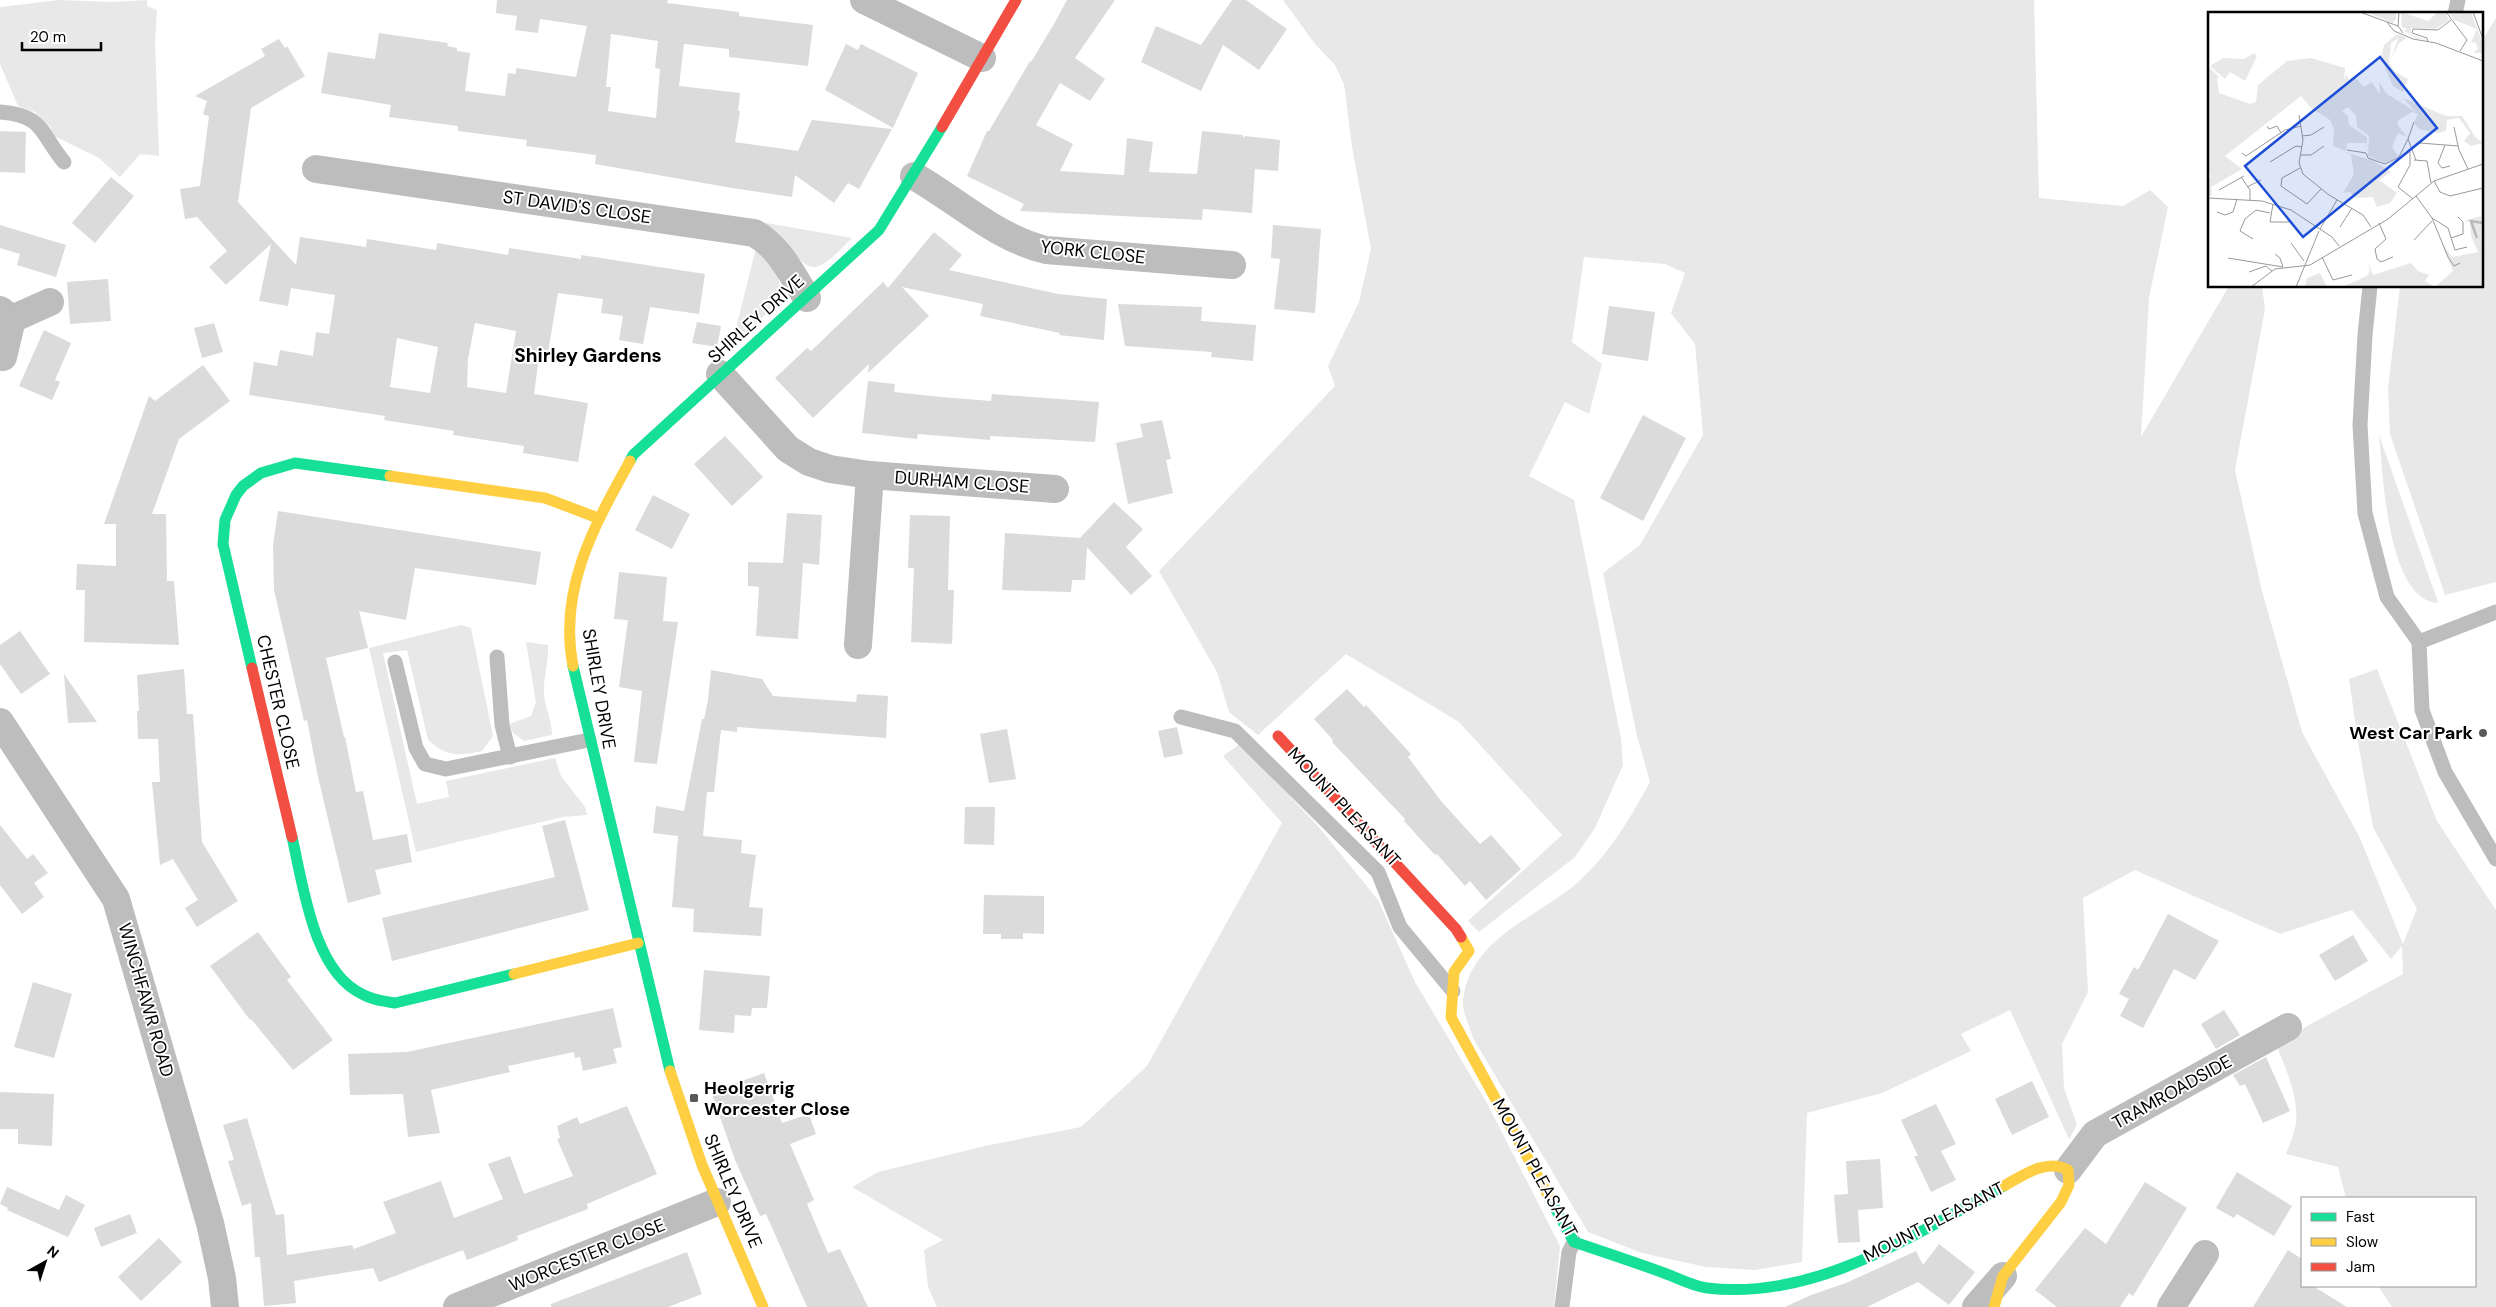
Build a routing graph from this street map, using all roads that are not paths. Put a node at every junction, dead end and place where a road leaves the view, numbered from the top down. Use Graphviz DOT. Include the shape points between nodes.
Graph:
graph roads {
  1 [pos="864,0"];
  2 [pos="1016,0"];
  3 [pos="982,58"];
  4 [pos="0,112"];
  5 [pos="64,162"];
  6 [pos="316,169"];
  7 [pos="914,176"];
  8 [pos="1232,265"];
  9 [pos="2370,288"];
  10 [pos="808,298"];
  11 [pos="50,302"];
  12 [pos="6,314"];
  13 [pos="2,357"];
  14 [pos="720,374"];
  15 [pos="870,475"];
  16 [pos="1055,489"];
  17 [pos="598,518"];
  18 [pos="2496,612"];
  19 [pos="2419,642"];
  20 [pos="858,645"];
  21 [pos="497,657"];
  22 [pos="395,662"];
  23 [pos="1181,717"];
  24 [pos="0,722"];
  25 [pos="1278,736"];
  26 [pos="589,740"];
  27 [pos="510,757"];
  28 [pos="2496,859"];
  29 [pos="638,943"];
  30 [pos="1453,992"];
  31 [pos="2288,1027"];
  32 [pos="2068,1170"];
  33 [pos="716,1202"];
  34 [pos="1574,1242"];
  35 [pos="2205,1254"];
  36 [pos="2003,1276"];
  37 [pos="225,1307"];
  38 [pos="457,1307"];
  39 [pos="763,1307"];
  40 [pos="1562,1307"];
  41 [pos="1976,1307"];
  42 [pos="1994,1307"];
  43 [pos="2171,1307"];
  1 -- 3 [label="street"];
  2 -- 3 [label="street, SHIRLEY DRIVE"];
  3 -- 7 [label="street, SHIRLEY DRIVE"];
  4 -- 5 [label="lane" via="17,113 32,120 45,132"];
  6 -- 10 [label="street, ST DAVID'S CLOSE" via="754,233 774,248"];
  7 -- 8 [label="street, YORK CLOSE" via="1025,245 1046,250"];
  7 -- 10 [label="street, SHIRLEY DRIVE" via="879,230"];
  9 -- 19 [label="lane" via="2360,425 2365,513 2387,597"];
  10 -- 14 [label="street, SHIRLEY DRIVE"];
  11 -- 12 [label="street"];
  12 -- 13 [label="street"];
  14 -- 15 [label="street, DURHAM CLOSE" via="788,448 809,462 830,469"];
  14 -- 17 [label="street, SHIRLEY DRIVE" via="633,455"];
  15 -- 16 [label="street, DURHAM CLOSE"];
  15 -- 20 [label="street, DURHAM CLOSE"];
  17 -- 26 [label="street, SHIRLEY DRIVE" via="574,580 569,612 570,645"];
  17 -- 29 [label="street, CHESTER CLOSE" via="545,498 295,463 275,466 253,476 237,494 226,516 223,544 309,911 324,954 341,978 357,992 377,1002 395,1003"];
  18 -- 19 [label="lane"];
  19 -- 28 [label="lane" via="2422,710 2446,772"];
  21 -- 27 [label="lane" via="502,725"];
  22 -- 27 [label="lane" via="416,748 425,764 446,770"];
  23 -- 30 [label="lane" via="1236,731 1378,872 1400,927"];
  24 -- 37 [label="street, WINCHFAWR ROAD" via="116,899 210,1223"];
  25 -- 30 [label="street, MOUNT PLEASANT" via="1456,929 1469,951 1454,972"];
  26 -- 27 [label="lane"];
  26 -- 29 [label="street, SHIRLEY DRIVE"];
  29 -- 33 [label="street, SHIRLEY DRIVE" via="670,1078"];
  30 -- 34 [label="street, MOUNT PLEASANT" via="1451,1017"];
  31 -- 32 [label="street, TRAMROADSIDE" via="2095,1134"];
  32 -- 34 [label="street, MOUNT PLEASANT" via="2048,1165 1938,1224 1841,1268 1794,1285 1742,1292 1705,1288"];
  32 -- 36 [label="street" via="2069,1185 2061,1202"];
  33 -- 38 [label="street, WORCESTER CLOSE"];
  33 -- 39 [label="street, SHIRLEY DRIVE"];
  34 -- 40 [label="lane" via="1569,1252"];
  35 -- 43 [label="street"];
  36 -- 41 [label="street"];
  36 -- 42 [label="street"];
}
